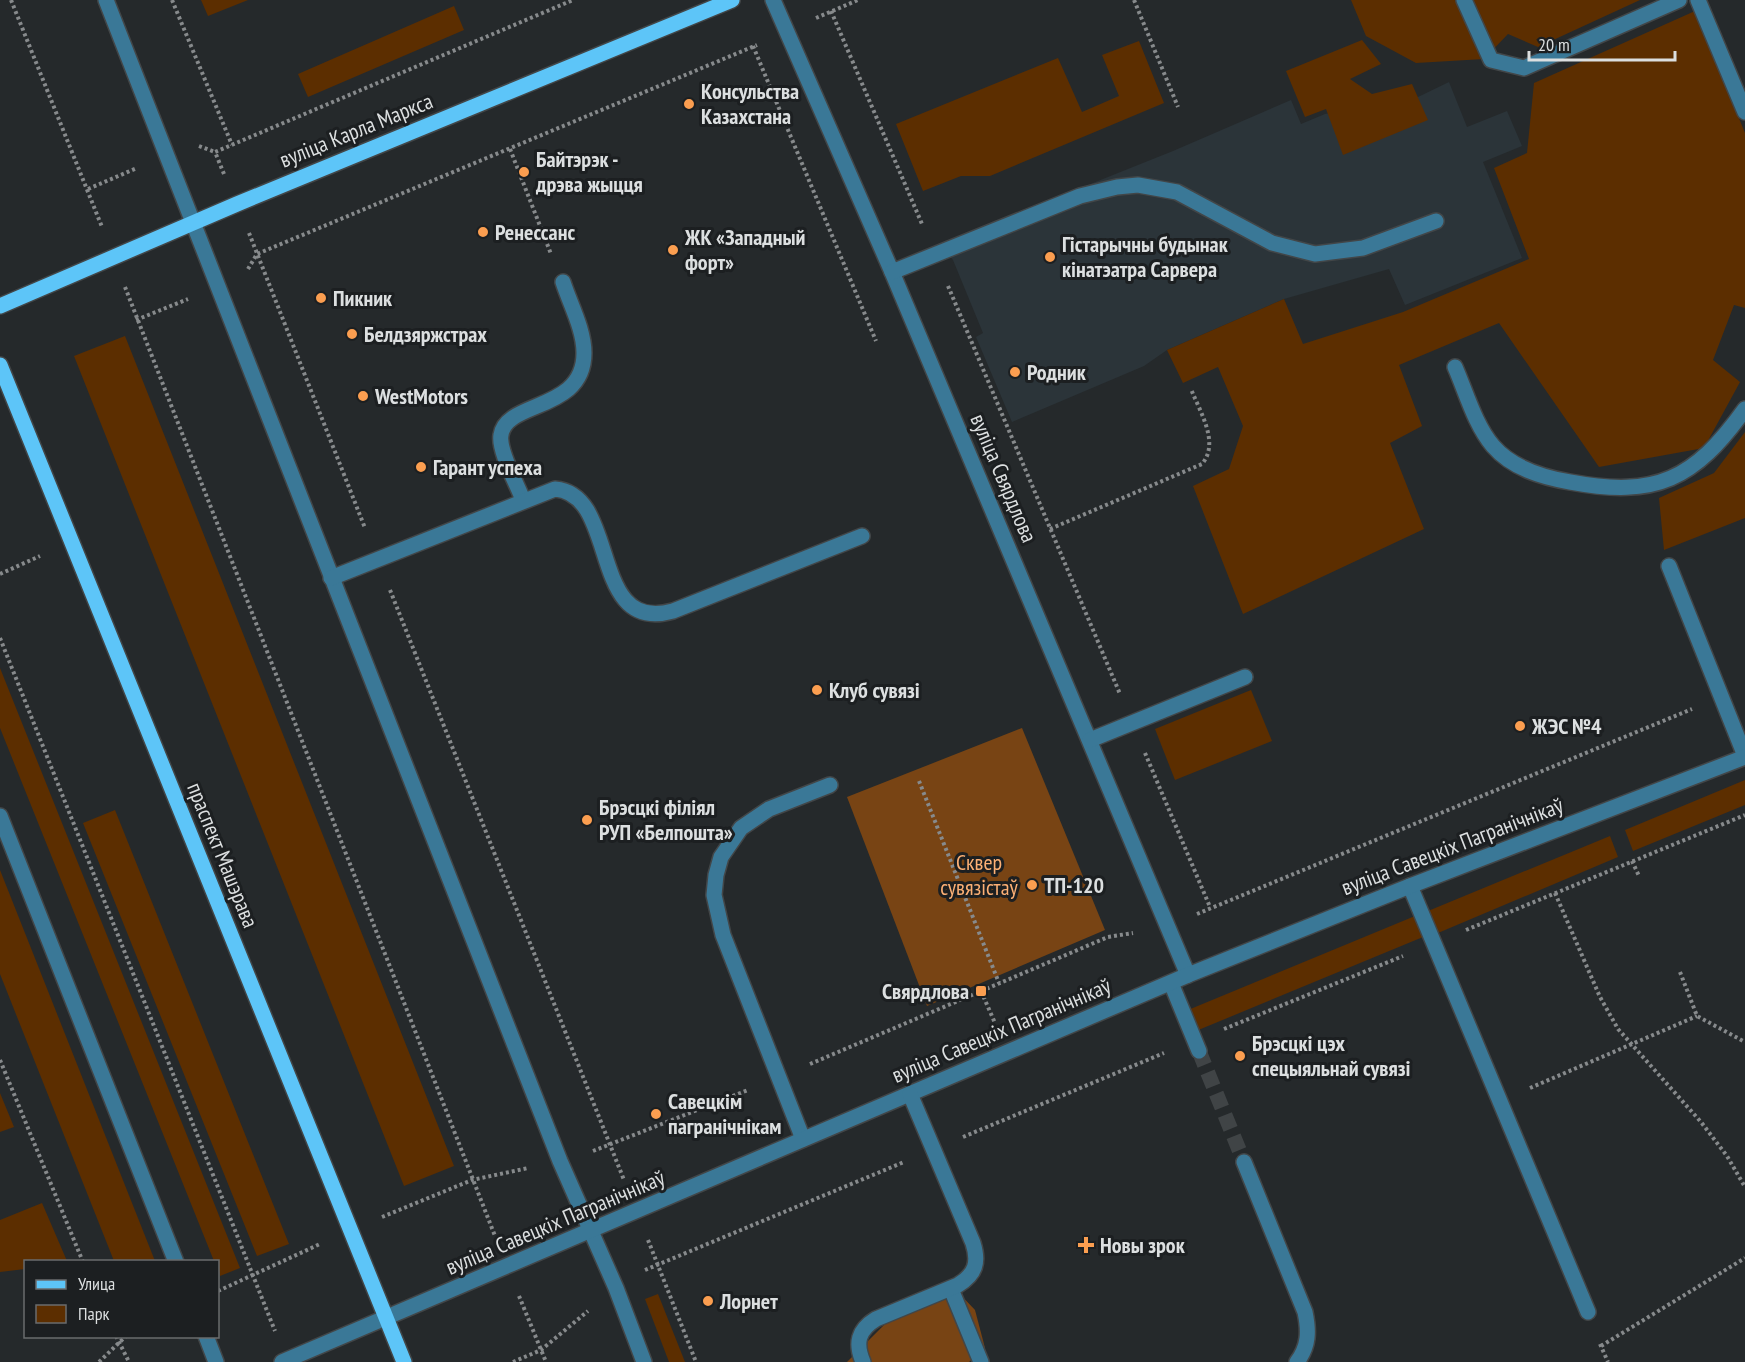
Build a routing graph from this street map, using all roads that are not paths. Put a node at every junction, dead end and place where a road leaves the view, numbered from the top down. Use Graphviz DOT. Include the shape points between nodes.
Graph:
graph roads {
  1 [pos="106,0"];
  2 [pos="732,0"];
  3 [pos="773,0"];
  4 [pos="1464,0"];
  5 [pos="1679,0"];
  6 [pos="1698,0"];
  7 [pos="1745,112"];
  8 [pos="1436,221"];
  9 [pos="192,223"];
  10 [pos="892,272"];
  11 [pos="563,282"];
  12 [pos="0,306"];
  13 [pos="0,365"];
  14 [pos="1455,367"];
  15 [pos="1745,409"];
  16 [pos="523,500"];
  17 [pos="862,536"];
  18 [pos="1669,566"];
  19 [pos="331,578"];
  20 [pos="1245,677"];
  21 [pos="1090,740"];
  22 [pos="1745,757"];
  23 [pos="830,785"];
  24 [pos="0,816"];
  25 [pos="1410,886"];
  26 [pos="1188,975"];
  27 [pos="1171,983"];
  28 [pos="1199,1051"];
  29 [pos="910,1094"];
  30 [pos="803,1139"];
  31 [pos="1244,1161"];
  32 [pos="590,1232"];
  33 [pos="175,1260"];
  34 [pos="951,1289"];
  35 [pos="1587,1312"];
  36 [pos="386,1318"];
  37 [pos="207,1338"];
  38 [pos="284,1361"];
  39 [pos="216,1362"];
  40 [pos="404,1362"];
  41 [pos="644,1362"];
  42 [pos="863,1362"];
  43 [pos="981,1362"];
  44 [pos="1298,1362"];
  1 -- 9 [label="street"];
  2 -- 9 [label="main road, вуліца Карла Маркса"];
  3 -- 10 [label="street, вуліца Свярдлова"];
  4 -- 5 [label="street" via="1491,60 1524,68"];
  6 -- 7 [label="street"];
  8 -- 10 [label="street" via="1363,248 1315,254 1272,243 1177,192 1138,185 1080,196"];
  9 -- 12 [label="main road, вуліца Карла Маркса"];
  9 -- 19 [label="street"];
  10 -- 21 [label="street, вуліца Свярдлова"];
  11 -- 16 [label="street" via="582,339 584,354 578,375 564,393 514,417 501,433 501,444"];
  13 -- 36 [label="main road, праспект Машэрава"];
  14 -- 15 [label="street" via="1485,435 1500,453 1519,467 1542,476 1602,488 1641,488 1675,476 1708,454"];
  16 -- 17 [label="street" via="555,489 564,489 578,498 588,512 621,594 637,611 648,615 673,611"];
  16 -- 19 [label="street"];
  18 -- 22 [label="street"];
  19 -- 32 [label="street"];
  20 -- 21 [label="street"];
  21 -- 26 [label="street, вуліца Свярдлова"];
  22 -- 25 [label="street, вуліца Савецкіх Пагранічнікаў"];
  23 -- 30 [label="street" via="769,809 747,823 721,856 714,895 723,935"];
  24 -- 33 [label="street"];
  25 -- 26 [label="street, вуліца Савецкіх Пагранічнікаў"];
  25 -- 35 [label="street"];
  26 -- 27 [label="street, вуліца Савецкіх Пагранічнікаў"];
  27 -- 28 [label="street"];
  27 -- 29 [label="street, вуліца Савецкіх Пагранічнікаў"];
  29 -- 30 [label="street, вуліца Савецкіх Пагранічнікаў"];
  29 -- 34 [label="street" via="976,1252 977,1262 970,1276"];
  30 -- 32 [label="street, вуліца Савецкіх Пагранічнікаў"];
  31 -- 44 [label="street" via="1305,1312 1307,1345"];
  32 -- 36 [label="street, вуліца Савецкіх Пагранічнікаў"];
  32 -- 41 [label="street"];
  34 -- 42 [label="street" via="864,1327 858,1347"];
  34 -- 43 [label="street"];
  36 -- 38 [label="street, вуліца Савецкіх Пагранічнікаў"];
  36 -- 40 [label="main road, праспект Машэрава"];
  37 -- 39 [label="street"];
}
